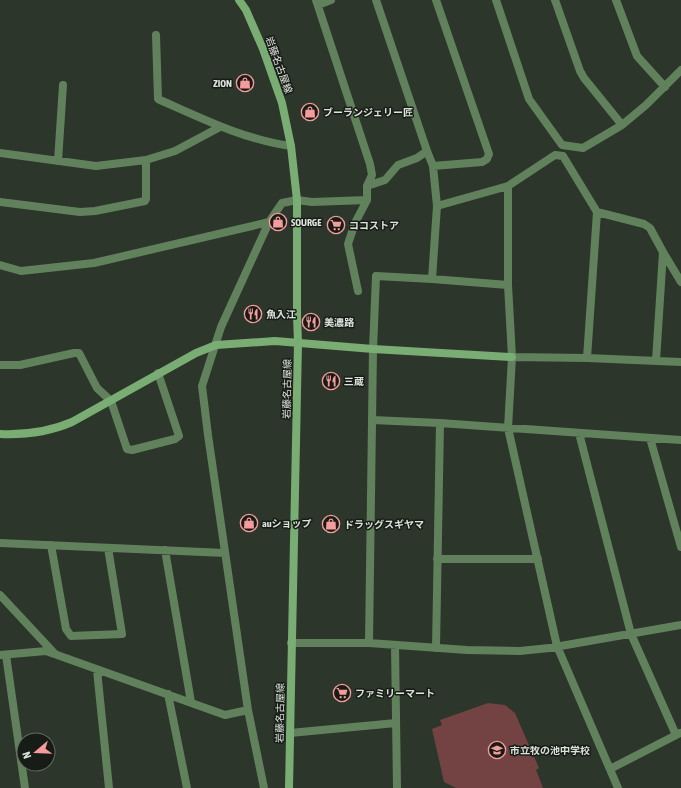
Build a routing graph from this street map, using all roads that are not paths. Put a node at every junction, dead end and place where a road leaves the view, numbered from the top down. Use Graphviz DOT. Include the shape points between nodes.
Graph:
graph roads {
  1 [pos="239,0"];
  2 [pos="331,0"];
  3 [pos="376,0"];
  4 [pos="436,0"];
  5 [pos="496,0"];
  6 [pos="555,0"];
  7 [pos="616,0"];
  8 [pos="317,2"];
  9 [pos="156,35"];
  10 [pos="681,70"];
  11 [pos="63,85"];
  12 [pos="664,86"];
  13 [pos="622,125"];
  14 [pos="220,127"];
  15 [pos="291,146"];
  16 [pos="427,151"];
  17 [pos="0,153"];
  18 [pos="146,160"];
  19 [pos="58,161"];
  20 [pos="433,166"];
  21 [pos="367,186"];
  22 [pos="508,186"];
  23 [pos="297,200"];
  24 [pos="367,200"];
  25 [pos="0,202"];
  26 [pos="437,206"];
  27 [pos="596,212"];
  28 [pos="269,222"];
  29 [pos="663,252"];
  30 [pos="0,265"];
  31 [pos="432,279"];
  32 [pos="681,282"];
  33 [pos="508,285"];
  34 [pos="358,291"];
  35 [pos="298,343"];
  36 [pos="216,345"];
  37 [pos="373,348"];
  38 [pos="512,357"];
  39 [pos="587,358"];
  40 [pos="656,361"];
  41 [pos="681,362"];
  42 [pos="0,365"];
  43 [pos="158,373"];
  44 [pos="111,401"];
  45 [pos="372,420"];
  46 [pos="440,423"];
  47 [pos="508,428"];
  48 [pos="579,433"];
  49 [pos="0,434"];
  50 [pos="650,438"];
  51 [pos="681,440"];
  52 [pos="0,543"];
  53 [pos="51,545"];
  54 [pos="681,547"];
  55 [pos="108,548"];
  56 [pos="165,550"];
  57 [pos="225,553"];
  58 [pos="438,559"];
  59 [pos="538,559"];
  60 [pos="0,595"];
  61 [pos="681,625"];
  62 [pos="631,634"];
  63 [pos="291,643"];
  64 [pos="369,643"];
  65 [pos="395,645"];
  66 [pos="557,646"];
  67 [pos="436,648"];
  68 [pos="55,654"];
  69 [pos="3,655"];
  70 [pos="97,670"];
  71 [pos="168,694"];
  72 [pos="192,702"];
  73 [pos="248,710"];
  74 [pos="396,723"];
  75 [pos="290,733"];
  76 [pos="679,734"];
  77 [pos="610,769"];
  78 [pos="24,788"];
  79 [pos="109,788"];
  80 [pos="187,788"];
  81 [pos="264,788"];
  82 [pos="289,788"];
  83 [pos="397,788"];
  84 [pos="618,788"];
  1 -- 15 [label="main road, 岩藤名古屋線" via="263,49 282,103"];
  2 -- 8 [label="street"];
  3 -- 16 [label="street"];
  4 -- 20 [label="street" via="489,154 482,162"];
  5 -- 13 [label="street" via="529,99 562,145 583,148"];
  6 -- 13 [label="street" via="580,71"];
  7 -- 12 [label="street" via="637,56"];
  8 -- 21 [label="street" via="370,164 372,175"];
  9 -- 14 [label="street" via="158,100"];
  10 -- 12 [label="street"];
  11 -- 19 [label="street"];
  12 -- 13 [label="street"];
  14 -- 15 [label="street"];
  14 -- 18 [label="street" via="175,151"];
  15 -- 23 [label="main road, 岩藤名古屋線"];
  16 -- 20 [label="street"];
  16 -- 21 [label="street" via="398,165 385,180"];
  17 -- 19 [label="street"];
  18 -- 19 [label="street" via="96,166"];
  18 -- 25 [label="street" via="145,201 80,212"];
  20 -- 26 [label="street"];
  21 -- 24 [label="street"];
  22 -- 26 [label="street"];
  22 -- 27 [label="street" via="555,155 563,156"];
  22 -- 33 [label="street"];
  23 -- 24 [label="street"];
  23 -- 28 [label="street" via="282,203"];
  23 -- 35 [label="main road, 岩藤名古屋線"];
  24 -- 34 [label="street" via="348,244"];
  26 -- 31 [label="street"];
  27 -- 29 [label="street" via="644,224 650,228"];
  27 -- 39 [label="street"];
  28 -- 30 [label="street" via="94,263 21,271"];
  28 -- 36 [label="street" via="221,327"];
  29 -- 32 [label="street"];
  29 -- 40 [label="street"];
  31 -- 33 [label="street"];
  31 -- 37 [label="street" via="376,276"];
  33 -- 38 [label="street"];
  35 -- 36 [label="main road" via="275,341"];
  35 -- 37 [label="main road"];
  35 -- 63 [label="main road, 岩藤名古屋線"];
  36 -- 43 [label="main road"];
  36 -- 57 [label="street" via="202,386"];
  37 -- 38 [label="main road"];
  37 -- 45 [label="street"];
  38 -- 39 [label="street"];
  38 -- 47 [label="street"];
  39 -- 40 [label="street"];
  40 -- 41 [label="street"];
  42 -- 44 [label="street" via="20,365 79,354 97,388"];
  43 -- 44 [label="main road"];
  43 -- 44 [label="street" via="179,436 175,439 127,449"];
  44 -- 49 [label="main road" via="62,426 34,433"];
  45 -- 46 [label="street"];
  45 -- 64 [label="street"];
  46 -- 47 [label="street"];
  46 -- 58 [label="street"];
  47 -- 48 [label="street"];
  47 -- 59 [label="street"];
  48 -- 50 [label="street"];
  48 -- 62 [label="street"];
  50 -- 51 [label="street"];
  50 -- 54 [label="street"];
  52 -- 53 [label="street"];
  53 -- 55 [label="street"];
  53 -- 55 [label="street" via="66,630 71,636 122,634"];
  55 -- 56 [label="street"];
  56 -- 57 [label="street"];
  56 -- 72 [label="street"];
  57 -- 73 [label="street"];
  58 -- 59 [label="street"];
  58 -- 67 [label="street"];
  59 -- 66 [label="street"];
  60 -- 68 [label="street"];
  61 -- 62 [label="street"];
  62 -- 66 [label="street"];
  62 -- 76 [label="street"];
  63 -- 64 [label="street"];
  63 -- 75 [label="main road, 岩藤名古屋線"];
  64 -- 65 [label="street"];
  65 -- 67 [label="street"];
  65 -- 74 [label="street"];
  66 -- 67 [label="street" via="520,651"];
  66 -- 77 [label="street"];
  68 -- 69 [label="street" via="46,651"];
  68 -- 70 [label="street"];
  69 -- 78 [label="street"];
  70 -- 71 [label="street"];
  70 -- 79 [label="street"];
  71 -- 72 [label="street"];
  71 -- 80 [label="street"];
  72 -- 73 [label="street" via="224,715"];
  73 -- 81 [label="street"];
  74 -- 75 [label="street"];
  74 -- 83 [label="street"];
  75 -- 82 [label="main road, 岩藤名古屋線"];
  76 -- 77 [label="street"];
  77 -- 84 [label="street"];
}
